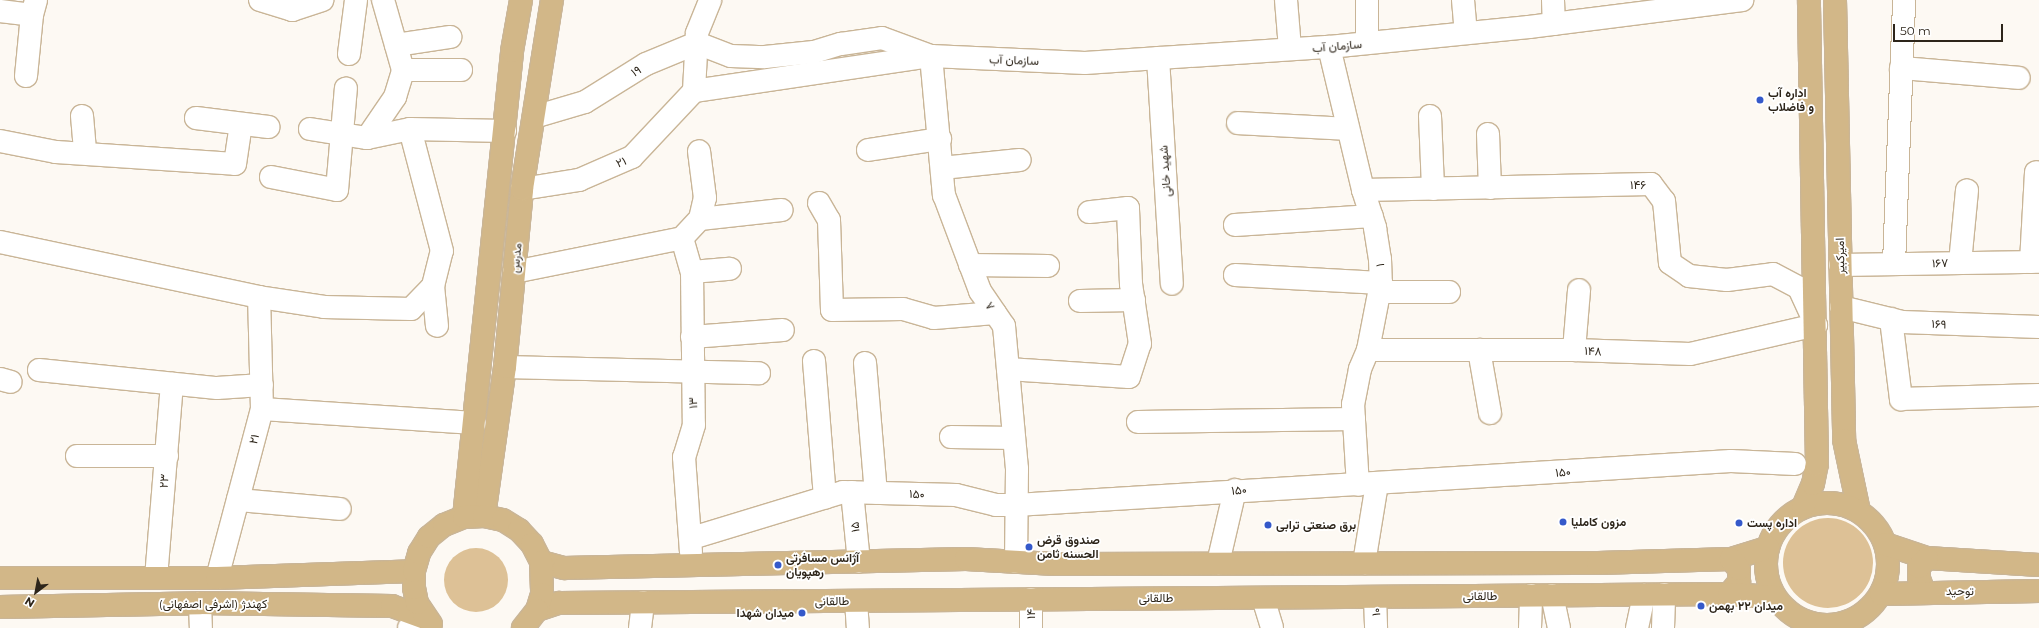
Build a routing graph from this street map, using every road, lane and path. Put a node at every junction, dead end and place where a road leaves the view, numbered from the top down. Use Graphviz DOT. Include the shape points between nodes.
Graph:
graph roads {
  1 [pos="260,0"];
  2 [pos="322,0"];
  3 [pos="356,0"];
  4 [pos="383,0"];
  5 [pos="520,0"];
  6 [pos="552,0"];
  7 [pos="710,0"];
  8 [pos="1286,0"];
  9 [pos="1367,0"];
  10 [pos="1463,0"];
  11 [pos="1553,0"];
  12 [pos="1742,0"];
  13 [pos="1809,0"];
  14 [pos="1836,0"];
  15 [pos="1904,0"];
  16 [pos="34,8"];
  17 [pos="0,11"];
  18 [pos="1554,24"];
  19 [pos="1466,33"];
  20 [pos="450,37"];
  21 [pos="697,43"];
  22 [pos="1367,43"];
  23 [pos="396,45"];
  24 [pos="1329,47"];
  25 [pos="1290,49"];
  26 [pos="349,54"];
  27 [pos="931,56"];
  28 [pos="1158,58"];
  29 [pos="1901,68"];
  30 [pos="403,70"];
  31 [pos="461,70"];
  32 [pos="26,76"];
  33 [pos="2019,78"];
  34 [pos="346,88"];
  35 [pos="694,91"];
  36 [pos="82,116"];
  37 [pos="1430,116"];
  38 [pos="534,117"];
  39 [pos="196,118"];
  40 [pos="1238,123"];
  41 [pos="241,124"];
  42 [pos="268,127"];
  43 [pos="1348,128"];
  44 [pos="310,129"];
  45 [pos="410,130"];
  46 [pos="505,131"];
  47 [pos="341,134"];
  48 [pos="1488,134"];
  49 [pos="367,138"];
  50 [pos="940,139"];
  51 [pos="0,142"];
  52 [pos="868,150"];
  53 [pos="699,151"];
  54 [pos="85,153"];
  55 [pos="1020,160"];
  56 [pos="942,168"];
  57 [pos="2036,172"];
  58 [pos="271,177"];
  59 [pos="1490,188"];
  60 [pos="522,189"];
  61 [pos="1433,189"];
  62 [pos="1363,190"];
  63 [pos="1967,190"];
  64 [pos="819,203"];
  65 [pos="782,210"];
  66 [pos="1089,212"];
  67 [pos="1372,216"];
  68 [pos="700,219"];
  69 [pos="1235,225"];
  70 [pos="682,238"];
  71 [pos="0,242"];
  72 [pos="2035,262"];
  73 [pos="1960,263"];
  74 [pos="1894,264"];
  75 [pos="970,265"];
  76 [pos="1840,265"];
  77 [pos="1048,266"];
  78 [pos="730,269"];
  79 [pos="514,272"];
  80 [pos="692,272"];
  81 [pos="1235,275"];
  82 [pos="1172,284"];
  83 [pos="433,286"];
  84 [pos="1380,287"];
  85 [pos="1579,290"];
  86 [pos="1449,292"];
  87 [pos="259,297"];
  88 [pos="1134,300"];
  89 [pos="1080,301"];
  90 [pos="1841,307"];
  91 [pos="995,313"];
  92 [pos="1891,319"];
  93 [pos="1816,325"];
  94 [pos="437,326"];
  95 [pos="2039,327"];
  96 [pos="783,330"];
  97 [pos="692,337"];
  98 [pos="1368,350"];
  99 [pos="1479,350"];
  100 [pos="1574,350"];
  101 [pos="814,361"];
  102 [pos="865,363"];
  103 [pos="505,366"];
  104 [pos="1008,369"];
  105 [pos="39,370"];
  106 [pos="692,372"];
  107 [pos="759,373"];
  108 [pos="172,384"];
  109 [pos="262,385"];
  110 [pos="2039,395"];
  111 [pos="262,409"];
  112 [pos="1490,413"];
  113 [pos="1354,419"];
  114 [pos="1138,422"];
  115 [pos="474,423"];
  116 [pos="951,437"];
  117 [pos="1014,438"];
  118 [pos="77,456"];
  119 [pos="166,456"];
  120 [pos="1848,462"];
  121 [pos="1795,464"];
  122 [pos="1817,464"];
  123 [pos="1368,485"];
  124 [pos="1235,490"];
  125 [pos="852,492"];
  126 [pos="876,493"];
  127 [pos="825,498"];
  128 [pos="238,500"];
  129 [pos="1016,505"];
  130 [pos="1803,507"];
  131 [pos="340,509"];
  132 [pos="1859,511"];
  133 [pos="474,516"];
  134 [pos="692,538"];
  135 [pos="1885,544"];
  136 [pos="1768,548"];
  137 [pos="1927,558"];
  138 [pos="1731,559"];
  139 [pos="541,562"];
  140 [pos="859,562"];
  141 [pos="1016,562"];
  142 [pos="1218,563"];
  143 [pos="1364,563"];
  144 [pos="2039,565"];
  145 [pos="691,567"];
  146 [pos="414,571"];
  147 [pos="392,572"];
  148 [pos="0,578"];
  149 [pos="156,578"];
  150 [pos="217,578"];
  151 [pos="2039,591"];
  152 [pos="1924,592"];
  153 [pos="1729,594"];
  154 [pos="1881,594"];
  155 [pos="1542,595"];
  156 [pos="1654,595"];
  157 [pos="1375,596"];
  158 [pos="1775,596"];
  159 [pos="1263,598"];
  160 [pos="1031,599"];
  161 [pos="856,601"];
  162 [pos="643,602"];
  163 [pos="200,603"];
  164 [pos="392,606"];
  165 [pos="0,607"];
  166 [pos="537,610"];
  167 [pos="423,624"];
  168 [pos="1832,627"];
  169 [pos="201,628"];
  170 [pos="523,628"];
  171 [pos="640,628"];
  172 [pos="858,628"];
  173 [pos="1031,628"];
  174 [pos="1272,628"];
  175 [pos="1376,628"];
  176 [pos="1530,628"];
  177 [pos="1559,628"];
  178 [pos="1637,628"];
  179 [pos="1663,628"];
  1 -- 2 [label="street" via="292,10"];
  3 -- 26 [label="street"];
  4 -- 23 [label="street"];
  5 -- 46 [label="main road, مدرس"];
  6 -- 38 [label="main road, مدرس"];
  7 -- 21 [label="street" via="697,33"];
  8 -- 25 [label="street"];
  9 -- 22 [label="street"];
  10 -- 19 [label="street"];
  11 -- 18 [label="street"];
  12 -- 18 [label="street, سازمان آب"];
  13 -- 93 [label="main road"];
  14 -- 76 [label="main road, امیرکبیر"];
  15 -- 29 [label="street"];
  16 -- 17 [label="street"];
  16 -- 32 [label="street"];
  18 -- 19 [label="street, سازمان آب"];
  19 -- 22 [label="street, سازمان آب"];
  20 -- 23 [label="street"];
  21 -- 27 [label="street, سازمان آب" via="731,56 765,57 814,52 841,44 882,38"];
  21 -- 35 [label="street"];
  21 -- 38 [label="street, ۱۹" via="646,64 585,102"];
  22 -- 24 [label="street, سازمان آب"];
  23 -- 30 [label="street"];
  24 -- 25 [label="street, سازمان آب"];
  24 -- 43 [label="street, ۱"];
  25 -- 28 [label="street, سازمان آب"];
  27 -- 28 [label="street, سازمان آب" via="1085,63"];
  27 -- 35 [label="street, سازمان آب"];
  27 -- 50 [label="street, ۷"];
  28 -- 82 [label="street, شهید خانی"];
  29 -- 33 [label="street"];
  29 -- 74 [label="street"];
  30 -- 31 [label="street"];
  30 -- 49 [label="street" via="395,97"];
  34 -- 47 [label="street"];
  35 -- 60 [label="street, ۲۱" via="632,157 579,180"];
  36 -- 54 [label="street"];
  37 -- 61 [label="street"];
  38 -- 60 [label="main road, مدرس"];
  39 -- 41 [label="street"];
  40 -- 43 [label="street"];
  41 -- 42 [label="street"];
  41 -- 54 [label="street" via="235,164"];
  43 -- 62 [label="street, ۱"];
  44 -- 47 [label="street"];
  45 -- 46 [label="street"];
  45 -- 49 [label="street"];
  45 -- 83 [label="street" via="442,252"];
  46 -- 115 [label="main road, مدرس"];
  47 -- 49 [label="street"];
  47 -- 58 [label="street" via="337,190"];
  48 -- 59 [label="street"];
  50 -- 52 [label="street"];
  50 -- 56 [label="street, ۷"];
  51 -- 54 [label="street" via="56,152"];
  53 -- 68 [label="street" via="705,198"];
  55 -- 56 [label="street"];
  56 -- 75 [label="street, ۷" via="944,195"];
  57 -- 72 [label="street"];
  59 -- 61 [label="street, ۱۴۶"];
  59 -- 93 [label="street, ۱۴۶" via="1651,184 1664,201 1670,263 1689,276 1727,280 1773,274 1799,288"];
  60 -- 79 [label="main road, مدرس"];
  61 -- 62 [label="street, ۱۴۶"];
  62 -- 67 [label="street, ۱"];
  63 -- 73 [label="street"];
  64 -- 91 [label="street" via="829,220 832,310 903,309 934,318"];
  65 -- 68 [label="street"];
  66 -- 88 [label="street" via="1128,208"];
  67 -- 69 [label="street"];
  67 -- 84 [label="street, ۱" via="1380,259"];
  68 -- 70 [label="street"];
  70 -- 79 [label="street"];
  70 -- 80 [label="street, ۱۳"];
  71 -- 87 [label="street"];
  72 -- 73 [label="street, ۱۶۷"];
  73 -- 74 [label="street, ۱۶۷"];
  74 -- 76 [label="street, ۱۶۷"];
  75 -- 77 [label="street"];
  75 -- 91 [label="street, ۷" via="980,291"];
  76 -- 90 [label="main road, امیرکبیر"];
  78 -- 80 [label="street"];
  79 -- 103 [label="main road, مدرس"];
  80 -- 97 [label="street, ۱۳"];
  81 -- 84 [label="street"];
  83 -- 87 [label="street" via="411,309 324,307"];
  83 -- 94 [label="street"];
  84 -- 86 [label="street"];
  84 -- 98 [label="street, ۱"];
  85 -- 100 [label="street"];
  87 -- 109 [label="street, ۲۱"];
  88 -- 89 [label="street"];
  88 -- 104 [label="street" via="1140,344 1129,377"];
  90 -- 92 [label="street, ۱۶۹"];
  90 -- 120 [label="main road, امیرکبیر" via="1844,440"];
  91 -- 104 [label="street, ۷" via="1004,326"];
  92 -- 95 [label="street, ۱۶۹" via="1902,322"];
  92 -- 110 [label="street" via="1901,399"];
  93 -- 100 [label="street, ۱۴۸" via="1690,354"];
  93 -- 122 [label="main road"];
  96 -- 97 [label="street"];
  97 -- 106 [label="street, ۱۳"];
  98 -- 99 [label="street, ۱۴۸"];
  98 -- 113 [label="street, ۱" via="1353,404"];
  99 -- 100 [label="street, ۱۴۸"];
  99 -- 112 [label="street"];
  101 -- 127 [label="street"];
  102 -- 126 [label="street"];
  103 -- 106 [label="street"];
  103 -- 133 [label="main road, مدرس"];
  104 -- 117 [label="street, ۷"];
  105 -- 108 [label="street"];
  106 -- 107 [label="street"];
  106 -- 134 [label="street, ۱۳" via="694,425 684,457"];
  108 -- 109 [label="street" via="217,388"];
  108 -- 119 [label="street, ۲۳"];
  109 -- 111 [label="street, ۲۱"];
  111 -- 115 [label="street"];
  111 -- 128 [label="street, ۲۱"];
  113 -- 114 [label="street"];
  113 -- 123 [label="street, ۱"];
  115 -- 133 [label="main road, مدرس"];
  116 -- 117 [label="street"];
  117 -- 129 [label="street, ۷"];
  118 -- 119 [label="street"];
  119 -- 149 [label="street, ۲۳"];
  120 -- 122 [label="main road"];
  120 -- 132 [label="main road, امیرکبیر"];
  121 -- 123 [label="street, ۱۵۰" via="1731,461"];
  122 -- 130 [label="main road" via="1813,484"];
  123 -- 124 [label="street, ۱۵۰"];
  123 -- 143 [label="street, ۱"];
  124 -- 129 [label="street, ۱۵۰"];
  124 -- 142 [label="street"];
  125 -- 126 [label="street, ۱۵۰"];
  125 -- 127 [label="street, ۱۵۰"];
  125 -- 140 [label="street, ۱۵"];
  126 -- 129 [label="street, ۱۵۰" via="956,495 996,505"];
  127 -- 134 [label="street, ۱۵۰"];
  128 -- 131 [label="street"];
  128 -- 150 [label="street, ۲۱"];
  129 -- 141 [label="street, ۷"];
  130 -- 132 [label="main road" via="1822,502 1841,504"];
  130 -- 136 [label="main road" via="1783,521 1775,531"];
  132 -- 135 [label="main road" via="1875,525"];
  133 -- 139 [label="main road" via="503,520 519,530 532,544"];
  133 -- 146 [label="main road" via="444,525 429,537 419,553"];
  134 -- 145 [label="street, ۱۳"];
  135 -- 137 [label="main road"];
  135 -- 154 [label="main road" via="1889,561 1887,578"];
  136 -- 138 [label="main road"];
  136 -- 158 [label="main road" via="1768,581"];
  137 -- 144 [label="main road" via="2016,566"];
  137 -- 152 [label="main road" via="1919,567 1919,578"];
  138 -- 143 [label="main road" via="1598,563"];
  138 -- 153 [label="main road" via="1739,569 1739,582"];
  139 -- 145 [label="main road" via="564,568"];
  139 -- 166 [label="main road" via="542,594"];
  140 -- 141 [label="main road" via="966,559"];
  140 -- 145 [label="main road"];
  141 -- 142 [label="main road"];
  142 -- 143 [label="main road"];
  146 -- 147 [label="main road"];
  146 -- 167 [label="main road" via="415,593"];
  147 -- 150 [label="main road"];
  147 -- 164 [label="main road"];
  148 -- 149 [label="main road"];
  149 -- 150 [label="main road"];
  151 -- 152 [label="main road, توحید"];
  152 -- 154 [label="main road, توحید"];
  153 -- 156 [label="main road, طالقانی"];
  153 -- 158 [label="main road, طالقانی"];
  154 -- 168 [label="main road" via="1868,610"];
  155 -- 156 [label="main road, طالقانی"];
  155 -- 157 [label="main road, طالقانی"];
  155 -- 176 [label="street"];
  155 -- 177 [label="street"];
  156 -- 178 [label="street"];
  156 -- 179 [label="street"];
  157 -- 159 [label="main road, طالقانی"];
  157 -- 175 [label="street, ۱۰"];
  158 -- 168 [label="main road" via="1786,609 1800,618"];
  159 -- 160 [label="main road, طالقانی"];
  159 -- 174 [label="street"];
  160 -- 161 [label="main road, طالقانی"];
  160 -- 173 [label="street, ۱۴"];
  161 -- 162 [label="main road, طالقانی"];
  161 -- 172 [label="street"];
  162 -- 166 [label="main road, طالقانی" via="559,603"];
  162 -- 171 [label="street"];
  163 -- 164 [label="main road, کهندژ (اشرفی اصفهانی)"];
  163 -- 165 [label="main road, کهندژ (اشرفی اصفهانی)"];
  163 -- 169 [label="street"];
  164 -- 167 [label="main road, کهندژ (اشرفی اصفهانی)"];
  166 -- 170 [label="main road"];
}
